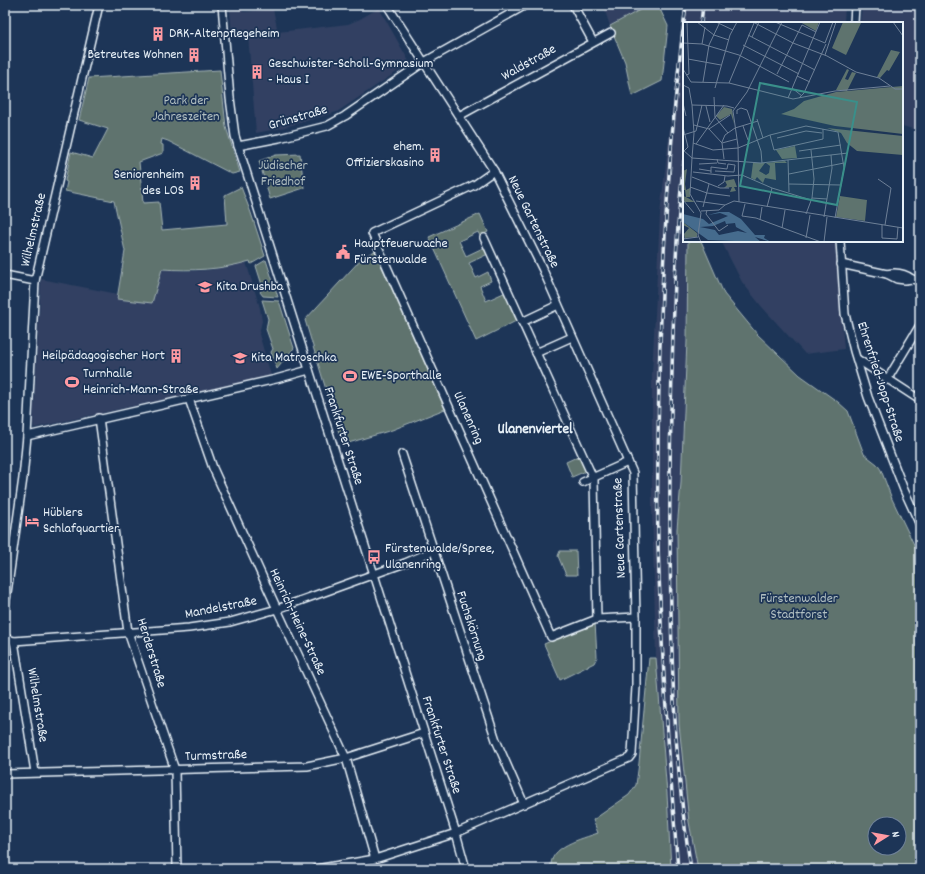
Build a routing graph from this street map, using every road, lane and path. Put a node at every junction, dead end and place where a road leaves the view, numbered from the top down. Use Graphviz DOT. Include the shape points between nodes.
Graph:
graph roads {
  1 [pos="99,5"];
  2 [pos="222,5"];
  3 [pos="387,5"];
  4 [pos="526,5"];
  5 [pos="573,5"];
  6 [pos="855,5"];
  7 [pos="854,22"];
  8 [pos="611,33"];
  9 [pos="593,42"];
  10 [pos="424,62"];
  11 [pos="459,116"];
  12 [pos="238,146"];
  13 [pos="494,171"];
  14 [pos="484,238"];
  15 [pos="840,242"];
  16 [pos="841,264"];
  17 [pos="5,275"];
  18 [pos="35,281"];
  19 [pos="920,281"];
  20 [pos="558,305"];
  21 [pos="522,322"];
  22 [pos="920,324"];
  23 [pos="572,337"];
  24 [pos="536,353"];
  25 [pos="856,359"];
  26 [pos="309,370"];
  27 [pos="887,380"];
  28 [pos="190,399"];
  29 [pos="920,400"];
  30 [pos="99,418"];
  31 [pos="27,436"];
  32 [pos="402,454"];
  33 [pos="628,462"];
  34 [pos="593,478"];
  35 [pos="584,482"];
  36 [pos="920,525"];
  37 [pos="432,550"];
  38 [pos="374,573"];
  39 [pos="5,607"];
  40 [pos="277,609"];
  41 [pos="636,617"];
  42 [pos="597,619"];
  43 [pos="128,632"];
  44 [pos="5,638"];
  45 [pos="14,641"];
  46 [pos="424,733"];
  47 [pos="346,758"];
  48 [pos="175,770"];
  49 [pos="35,772"];
  50 [pos="5,774"];
  51 [pos="524,804"];
  52 [pos="456,833"];
  53 [pos="375,859"];
  54 [pos="177,869"];
  55 [pos="316,869"];
  56 [pos="466,869"];
  1 -- 18 [label="street, Wilhelmstraße"];
  2 -- 12 [label="street, Frankfurter Straße" via="230,98"];
  3 -- 10 [label="street, Neue Gartenstraße"];
  4 -- 10 [label="street, Grünstraße"];
  5 -- 9 [label="street"];
  6 -- 7 [label="street"];
  8 -- 9 [label="street, Waldstraße"];
  9 -- 11 [label="street, Waldstraße"];
  10 -- 11 [label="street, Neue Gartenstraße"];
  10 -- 12 [label="street, Grünstraße" via="327,126"];
  11 -- 13 [label="street, Neue Gartenstraße"];
  12 -- 26 [label="street, Frankfurter Straße"];
  13 -- 20 [label="street, Neue Gartenstraße"];
  13 -- 42 [label="street, Ulanenring" via="474,185 372,232 551,637"];
  14 -- 21 [label="street"];
  15 -- 16 [label="street, Ehrenfried-Jopp-Straße"];
  16 -- 19 [label="street" via="887,274 897,279"];
  16 -- 25 [label="street, Ehrenfried-Jopp-Straße" via="845,314"];
  17 -- 18 [label="street"];
  18 -- 31 [label="street, Wilhelmstraße"];
  20 -- 21 [label="street"];
  20 -- 23 [label="street, Neue Gartenstraße"];
  21 -- 24 [label="street"];
  22 -- 27 [label="street"];
  23 -- 24 [label="street"];
  23 -- 33 [label="street, Neue Gartenstraße"];
  24 -- 34 [label="street"];
  25 -- 27 [label="street"];
  25 -- 36 [label="street, Ehrenfried-Jopp-Straße" via="904,490"];
  26 -- 28 [label="street"];
  26 -- 38 [label="street, Frankfurter Straße"];
  27 -- 29 [label="street"];
  28 -- 30 [label="street"];
  28 -- 40 [label="street, Heinrich-Heine-Straße" via="213,468"];
  30 -- 31 [label="street"];
  30 -- 43 [label="street, Herderstraße"];
  31 -- 39 [label="street, Wilhelmstraße"];
  32 -- 37 [label="street, Fuchskörnung"];
  33 -- 34 [label="street"];
  33 -- 41 [label="street, Neue Gartenstraße" via="633,473"];
  34 -- 35 [label="street"];
  34 -- 42 [label="street"];
  37 -- 38 [label="street, Mandelstraße" via="405,563"];
  37 -- 51 [label="street, Fuchskörnung" via="497,743"];
  38 -- 40 [label="street, Mandelstraße"];
  38 -- 46 [label="street, Frankfurter Straße"];
  40 -- 43 [label="street, Mandelstraße" via="230,622"];
  40 -- 47 [label="street, Heinrich-Heine-Straße"];
  41 -- 42 [label="street, Ulanenring"];
  41 -- 51 [label="street, Neue Gartenstraße" via="636,687 631,756"];
  43 -- 45 [label="street, Mandelstraße"];
  43 -- 48 [label="street, Herderstraße"];
  44 -- 45 [label="street, Mandelstraße"];
  45 -- 49 [label="street, Wilhelmstraße"];
  46 -- 47 [label="street, Turmstraße"];
  46 -- 52 [label="street, Frankfurter Straße"];
  47 -- 48 [label="street, Turmstraße" via="307,766"];
  47 -- 53 [label="street, Heinrich-Heine-Straße"];
  48 -- 49 [label="street, Turmstraße"];
  48 -- 54 [label="street, Herderstraße"];
  49 -- 50 [label="street, Turmstraße"];
  51 -- 52 [label="street, Neue Gartenstraße"];
  52 -- 53 [label="street, Neue Gartenstraße"];
  52 -- 56 [label="street, Frankfurter Straße"];
  53 -- 55 [label="street, Neue Gartenstraße"];
}
